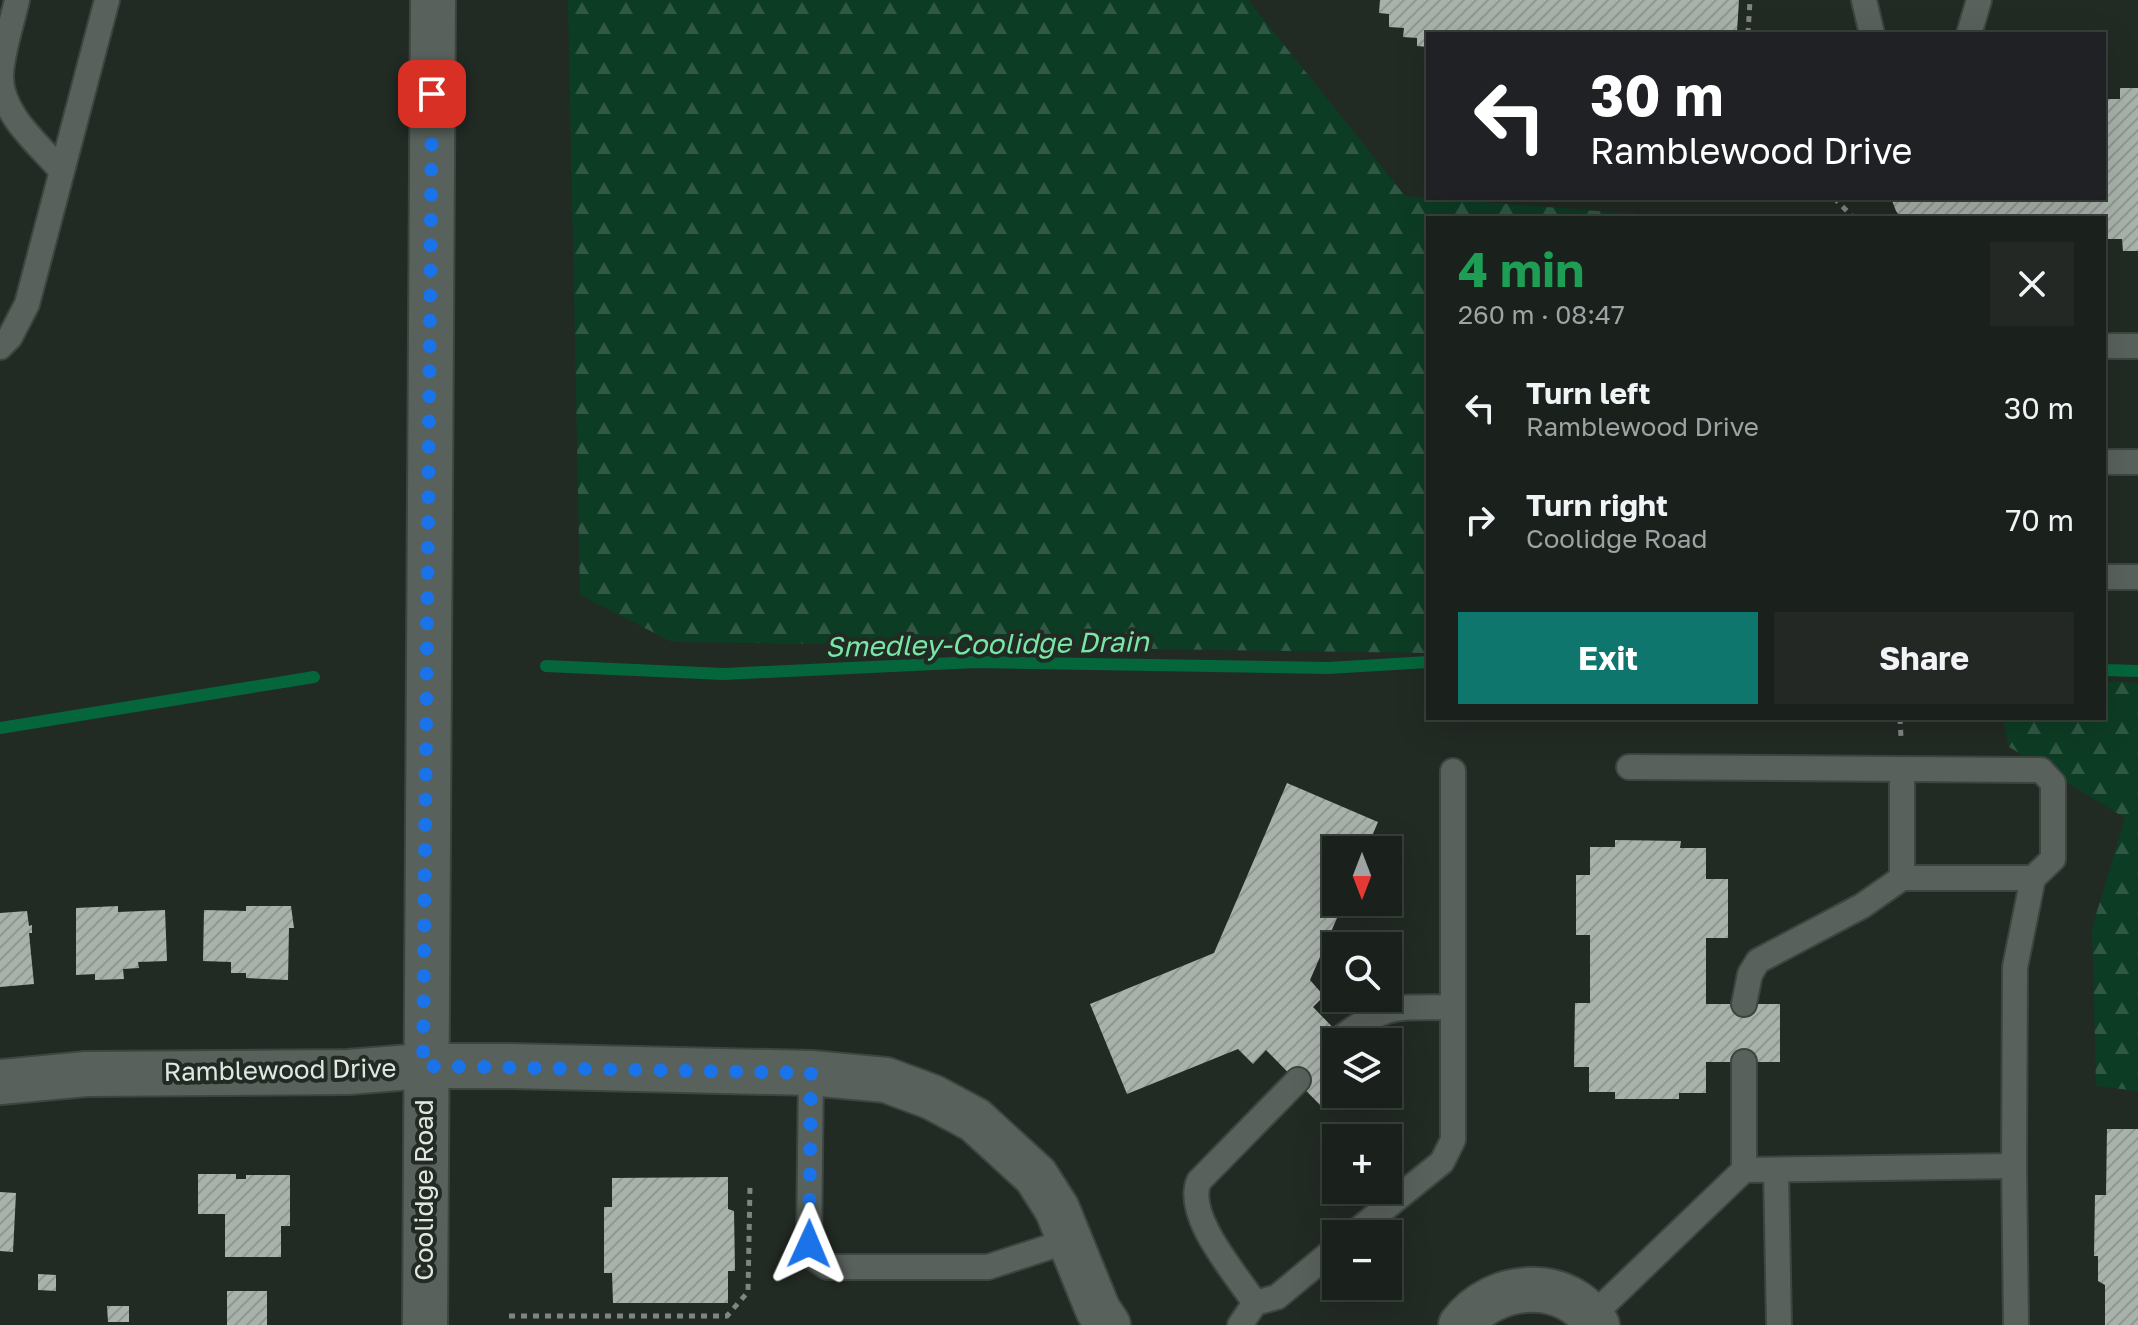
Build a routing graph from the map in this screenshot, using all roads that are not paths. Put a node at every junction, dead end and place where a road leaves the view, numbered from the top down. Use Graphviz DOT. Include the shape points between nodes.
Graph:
graph roads {
  1 [pos="17,0"];
  2 [pos="107,0"];
  3 [pos="433,0"];
  4 [pos="1864,0"];
  5 [pos="1979,0"];
  6 [pos="1872,32"];
  7 [pos="1970,32"];
  8 [pos="60,169"];
  9 [pos="2106,346"];
  10 [pos="2138,346"];
  11 [pos="0,347"];
  12 [pos="2106,462"];
  13 [pos="2138,462"];
  14 [pos="2106,577"];
  15 [pos="2138,577"];
  16 [pos="1629,767"];
  17 [pos="1902,769"];
  18 [pos="1453,771"];
  19 [pos="1902,878"];
  20 [pos="2033,878"];
  21 [pos="1744,1004"];
  22 [pos="1453,1007"];
  23 [pos="1354,1028"];
  24 [pos="1744,1062"];
  25 [pos="423,1066"];
  26 [pos="811,1073"];
  27 [pos="1298,1080"];
  28 [pos="0,1082"];
  29 [pos="2014,1166"];
  30 [pos="1744,1170"];
  31 [pos="1776,1170"];
  32 [pos="1370,1220"];
  33 [pos="1071,1240"];
  34 [pos="1322,1260"];
  35 [pos="1255,1303"];
  36 [pos="1595,1321"];
  37 [pos="425,1325"];
  38 [pos="1108,1325"];
  39 [pos="1240,1325"];
  40 [pos="1461,1325"];
  41 [pos="1779,1325"];
  42 [pos="2016,1325"];
  1 -- 8 [label="lane" via="1,75 7,102"];
  2 -- 8 [label="lane"];
  3 -- 25 [label="street, Coolidge Road"];
  4 -- 6 [label="lane"];
  5 -- 7 [label="lane"];
  8 -- 11 [label="lane" via="27,304"];
  9 -- 10 [label="lane"];
  12 -- 13 [label="lane"];
  14 -- 15 [label="lane"];
  16 -- 17 [label="lane"];
  17 -- 19 [label="lane"];
  17 -- 20 [label="lane" via="2041,770 2053,783 2053,859"];
  18 -- 22 [label="lane"];
  19 -- 20 [label="lane"];
  19 -- 21 [label="lane" via="1862,906 1758,961 1745,988"];
  20 -- 29 [label="lane" via="2015,967"];
  22 -- 23 [label="lane" via="1388,1008"];
  22 -- 32 [label="lane" via="1453,1140 1442,1162"];
  24 -- 30 [label="lane"];
  25 -- 26 [label="street, Ramblewood Drive"];
  25 -- 28 [label="street, Ramblewood Drive" via="348,1072 86,1074"];
  25 -- 37 [label="street, Coolidge Road"];
  26 -- 33 [label="street, Ramblewood Drive" via="886,1080 975,1120 1036,1176"];
  26 -- 33 [label="lane" via="809,1244 814,1258 827,1267 988,1267"];
  27 -- 35 [label="lane" via="1195,1190 1204,1226"];
  29 -- 31 [label="lane"];
  29 -- 42 [label="lane"];
  30 -- 31 [label="lane"];
  30 -- 36 [label="lane"];
  31 -- 41 [label="lane"];
  33 -- 38 [label="street, Ramblewood Drive"];
  34 -- 35 [label="lane" via="1277,1297"];
  35 -- 39 [label="lane"];
  36 -- 40 [label="street" via="1571,1300 1546,1290 1519,1289 1493,1297"];
}
